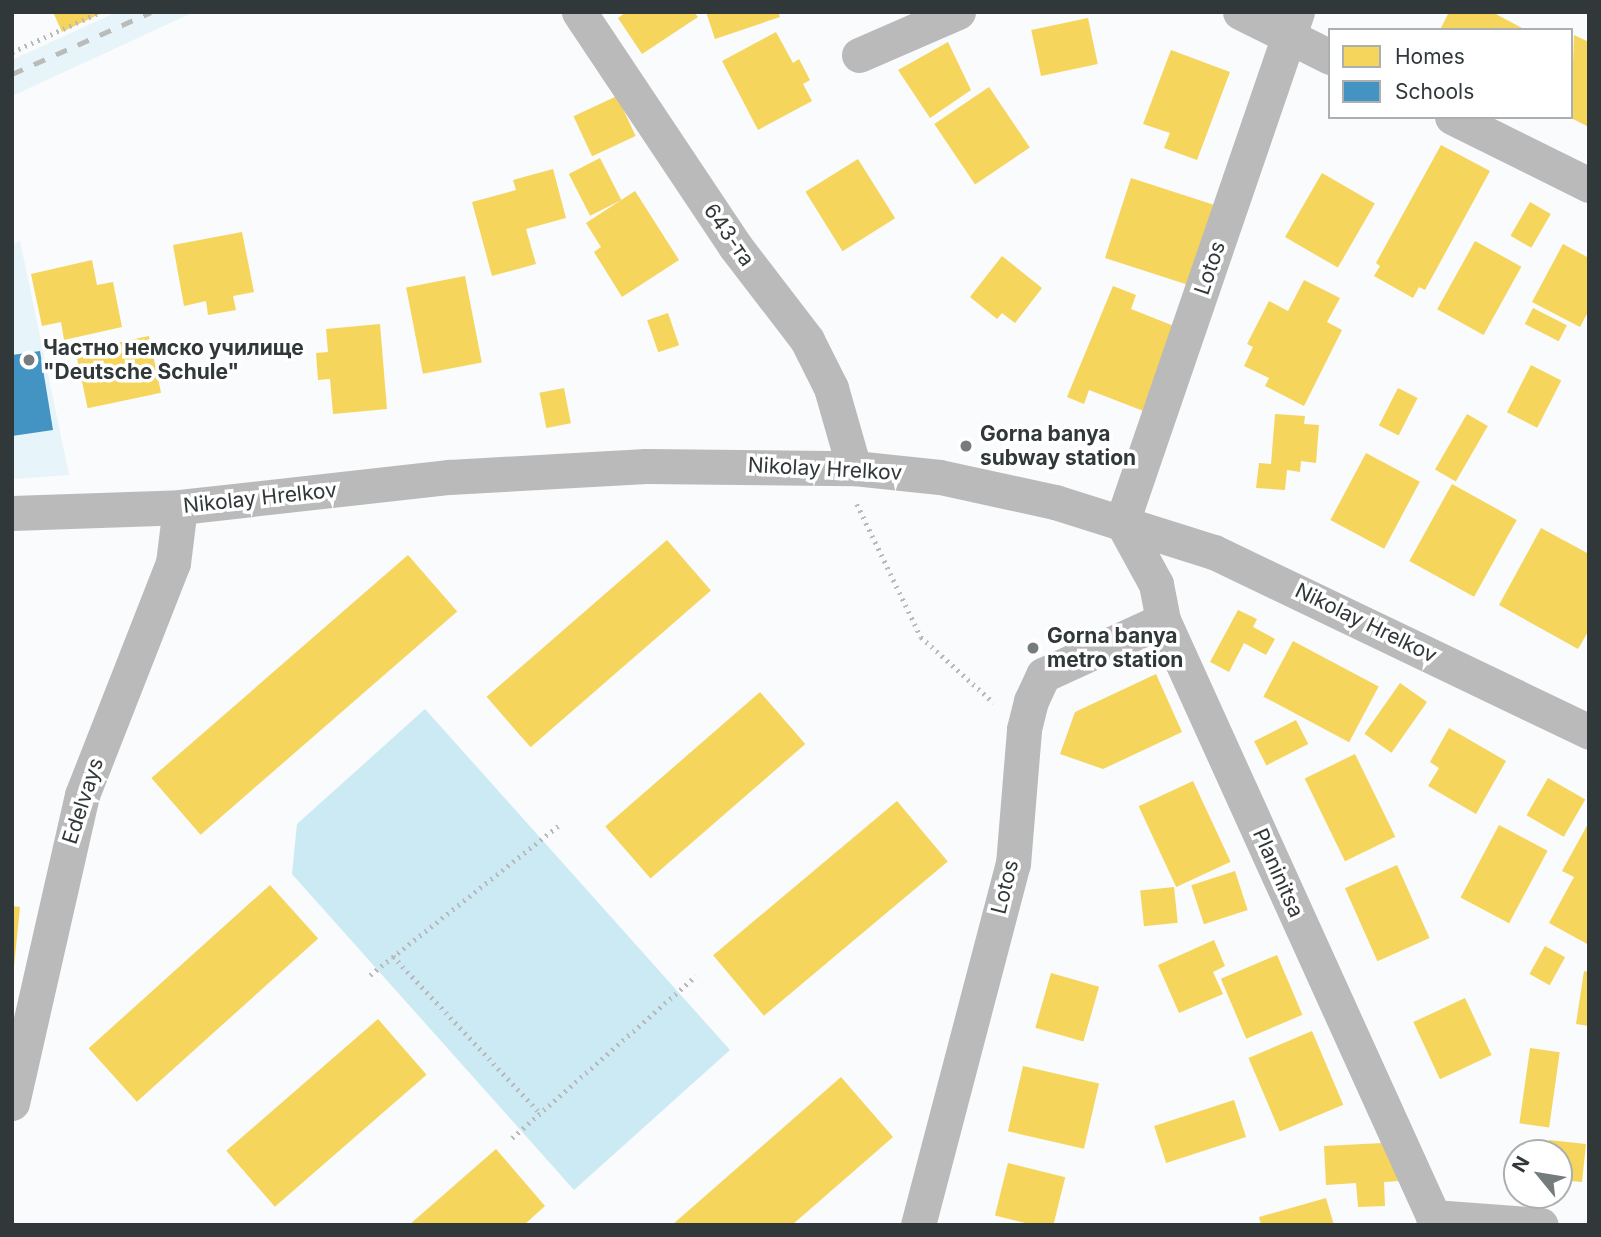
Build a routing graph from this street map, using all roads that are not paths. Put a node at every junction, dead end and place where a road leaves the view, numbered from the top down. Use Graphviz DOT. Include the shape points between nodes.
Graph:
graph roads {
  1 [pos="579,12"];
  2 [pos="958,12"];
  3 [pos="1240,12"];
  4 [pos="1294,25"];
  5 [pos="859,55"];
  6 [pos="1328,55"];
  7 [pos="1456,119"];
  8 [pos="1589,185"];
  9 [pos="847,468"];
  10 [pos="180,507"];
  11 [pos="12,513"];
  12 [pos="1122,522"];
  13 [pos="1163,620"];
  14 [pos="1589,732"];
  15 [pos="12,1103"];
  16 [pos="1435,1221"];
  17 [pos="918,1225"];
  18 [pos="1541,1225"];
  1 -- 9 [label="street, 643-та" via="735,246 807,340 831,388"];
  2 -- 5 [label="street"];
  3 -- 4 [label="street"];
  4 -- 6 [label="street"];
  4 -- 12 [label="street, Lotos"];
  7 -- 8 [label="street"];
  9 -- 10 [label="street, Nikolay Hrelkov" via="646,466 449,477"];
  9 -- 12 [label="street, Nikolay Hrelkov" via="940,477"];
  10 -- 11 [label="street, Nikolay Hrelkov"];
  10 -- 15 [label="street, Edelvays" via="169,575 82,795"];
  12 -- 13 [label="street, Planinitsa" via="1156,584"];
  12 -- 14 [label="street, Nikolay Hrelkov" via="1263,573"];
  13 -- 16 [label="street, Planinitsa"];
  13 -- 17 [label="street, Lotos" via="1043,676 1024,729 1013,864"];
  16 -- 18 [label="street"];
}
